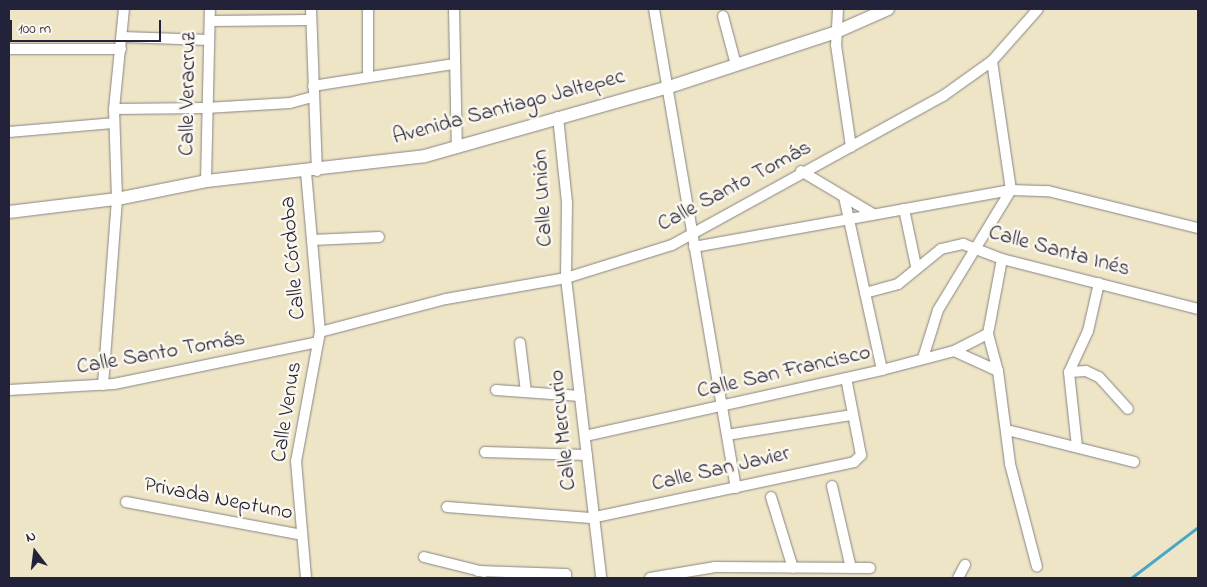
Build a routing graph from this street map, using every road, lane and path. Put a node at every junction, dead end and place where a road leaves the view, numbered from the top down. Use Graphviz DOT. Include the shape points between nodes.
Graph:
graph roads {
  1 [pos="124,9"];
  2 [pos="210,9"];
  3 [pos="311,9"];
  4 [pos="368,9"];
  5 [pos="454,9"];
  6 [pos="654,9"];
  7 [pos="838,9"];
  8 [pos="888,9"];
  9 [pos="1038,9"];
  10 [pos="724,16"];
  11 [pos="210,20"];
  12 [pos="310,20"];
  13 [pos="836,32"];
  14 [pos="122,37"];
  15 [pos="209,40"];
  16 [pos="9,49"];
  17 [pos="121,49"];
  18 [pos="992,61"];
  19 [pos="454,64"];
  20 [pos="736,65"];
  21 [pos="368,77"];
  22 [pos="666,88"];
  23 [pos="313,91"];
  24 [pos="206,108"];
  25 [pos="114,109"];
  26 [pos="558,117"];
  27 [pos="113,123"];
  28 [pos="9,132"];
  29 [pos="457,147"];
  30 [pos="851,147"];
  31 [pos="311,171"];
  32 [pos="801,171"];
  33 [pos="206,181"];
  34 [pos="1011,190"];
  35 [pos="844,197"];
  36 [pos="117,199"];
  37 [pos="904,209"];
  38 [pos="9,212"];
  39 [pos="873,214"];
  40 [pos="848,219"];
  41 [pos="1198,228"];
  42 [pos="692,233"];
  43 [pos="379,237"];
  44 [pos="312,240"];
  45 [pos="694,247"];
  46 [pos="977,250"];
  47 [pos="1002,259"];
  48 [pos="916,266"];
  49 [pos="566,278"];
  50 [pos="1099,283"];
  51 [pos="865,293"];
  52 [pos="1198,309"];
  53 [pos="988,334"];
  54 [pos="319,337"];
  55 [pos="520,344"];
  56 [pos="954,352"];
  57 [pos="923,358"];
  58 [pos="882,370"];
  59 [pos="998,371"];
  60 [pos="1069,372"];
  61 [pos="846,378"];
  62 [pos="103,385"];
  63 [pos="9,390"];
  64 [pos="496,390"];
  65 [pos="526,392"];
  66 [pos="580,396"];
  67 [pos="722,406"];
  68 [pos="1128,409"];
  69 [pos="852,415"];
  70 [pos="1007,430"];
  71 [pos="727,435"];
  72 [pos="585,436"];
  73 [pos="1076,447"];
  74 [pos="485,452"];
  75 [pos="587,455"];
  76 [pos="1134,462"];
  77 [pos="832,486"];
  78 [pos="736,488"];
  79 [pos="772,496"];
  80 [pos="126,502"];
  81 [pos="447,508"];
  82 [pos="591,518"];
  83 [pos="302,536"];
  84 [pos="424,557"];
  85 [pos="965,566"];
  86 [pos="793,568"];
  87 [pos="851,568"];
  88 [pos="870,568"];
  89 [pos="1037,568"];
  90 [pos="478,571"];
  91 [pos="566,576"];
  92 [pos="306,578"];
  93 [pos="508,578"];
  94 [pos="601,578"];
  95 [pos="650,578"];
  96 [pos="958,578"];
  1 -- 14 [label="street"];
  2 -- 11 [label="street, Calle Veracruz"];
  3 -- 12 [label="street, Calle Córdoba"];
  4 -- 21 [label="street"];
  5 -- 19 [label="street"];
  6 -- 22 [label="street"];
  7 -- 13 [label="street"];
  8 -- 13 [label="street, Avenida Santiago Jaltepec"];
  9 -- 18 [label="street, Calle Santo Tomás"];
  10 -- 20 [label="street"];
  11 -- 12 [label="street"];
  11 -- 15 [label="street, Calle Veracruz"];
  12 -- 23 [label="street, Calle Córdoba"];
  13 -- 20 [label="street, Avenida Santiago Jaltepec"];
  13 -- 30 [label="street"];
  14 -- 15 [label="street"];
  14 -- 17 [label="street"];
  15 -- 24 [label="street, Calle Veracruz"];
  16 -- 17 [label="street"];
  17 -- 25 [label="street"];
  18 -- 30 [label="street, Calle Santo Tomás" via="896,124"];
  18 -- 34 [label="street"];
  19 -- 21 [label="street"];
  19 -- 29 [label="street"];
  20 -- 22 [label="street, Avenida Santiago Jaltepec"];
  21 -- 23 [label="street"];
  22 -- 26 [label="street, Avenida Santiago Jaltepec"];
  22 -- 42 [label="street"];
  23 -- 24 [label="street" via="290,103"];
  23 -- 31 [label="street, Calle Córdoba"];
  24 -- 25 [label="street"];
  24 -- 33 [label="street, Calle Veracruz"];
  25 -- 27 [label="street"];
  26 -- 29 [label="street, Avenida Santiago Jaltepec"];
  26 -- 49 [label="street, Calle Unión" via="567,203"];
  27 -- 28 [label="street"];
  27 -- 36 [label="street"];
  29 -- 31 [label="street, Avenida Santiago Jaltepec"];
  30 -- 32 [label="street, Calle Santo Tomás"];
  31 -- 33 [label="street, Avenida Santiago Jaltepec"];
  31 -- 44 [label="street, Calle Córdoba"];
  32 -- 35 [label="street"];
  32 -- 42 [label="street, Calle Santo Tomás"];
  33 -- 36 [label="street, Avenida Santiago Jaltepec"];
  34 -- 37 [label="street"];
  34 -- 41 [label="street" via="1048,191"];
  34 -- 46 [label="street"];
  35 -- 39 [label="street"];
  35 -- 40 [label="street"];
  36 -- 38 [label="street, Avenida Santiago Jaltepec"];
  36 -- 62 [label="street"];
  37 -- 39 [label="street"];
  37 -- 48 [label="street"];
  39 -- 40 [label="street"];
  40 -- 45 [label="street"];
  40 -- 51 [label="street"];
  42 -- 45 [label="street"];
  42 -- 49 [label="street, Calle Santo Tomás" via="672,245"];
  43 -- 44 [label="street"];
  44 -- 54 [label="street, Calle Córdoba"];
  45 -- 67 [label="street"];
  46 -- 47 [label="street, Calle Santa Inés"];
  46 -- 48 [label="street, Calle Santa Inés" via="963,244 941,248"];
  46 -- 57 [label="street" via="938,310"];
  47 -- 50 [label="street, Calle Santa Inés"];
  47 -- 53 [label="street"];
  48 -- 51 [label="street, Calle Santa Inés" via="910,278"];
  49 -- 54 [label="street, Calle Santo Tomás" via="446,300"];
  49 -- 66 [label="street, Calle Mercurio"];
  50 -- 52 [label="street, Calle Santa Inés"];
  50 -- 60 [label="street" via="1088,331"];
  51 -- 58 [label="street"];
  53 -- 56 [label="street, Calle San Francisco"];
  53 -- 59 [label="street"];
  54 -- 62 [label="street, Calle Santo Tomás"];
  54 -- 83 [label="street, Calle Venus" via="296,461"];
  55 -- 65 [label="street"];
  56 -- 57 [label="street, Calle San Francisco"];
  56 -- 59 [label="street"];
  57 -- 58 [label="street, Calle San Francisco"];
  58 -- 61 [label="street, Calle San Francisco"];
  59 -- 70 [label="street"];
  60 -- 68 [label="street" via="1086,371 1099,377"];
  60 -- 73 [label="street"];
  61 -- 67 [label="street, Calle San Francisco"];
  61 -- 69 [label="street"];
  62 -- 63 [label="street, Calle Santo Tomás"];
  64 -- 65 [label="street"];
  65 -- 66 [label="street"];
  66 -- 72 [label="street, Calle Mercurio"];
  67 -- 71 [label="street"];
  67 -- 72 [label="street, Calle San Francisco"];
  69 -- 71 [label="street"];
  69 -- 78 [label="street, Calle San Javier" via="859,460"];
  70 -- 73 [label="street"];
  70 -- 89 [label="street" via="1010,464"];
  71 -- 78 [label="street"];
  72 -- 75 [label="street, Calle Mercurio"];
  73 -- 76 [label="street"];
  74 -- 75 [label="street"];
  75 -- 82 [label="street, Calle Mercurio"];
  77 -- 87 [label="street"];
  78 -- 82 [label="street, Calle San Javier"];
  79 -- 86 [label="street"];
  80 -- 83 [label="street, Privada Neptuno"];
  81 -- 82 [label="street, Calle San Javier"];
  82 -- 94 [label="street, Calle Mercurio"];
  83 -- 92 [label="street, Calle Venus"];
  84 -- 90 [label="street"];
  85 -- 96 [label="street"];
  86 -- 87 [label="street"];
  86 -- 95 [label="street" via="715,567"];
  87 -- 88 [label="street"];
  90 -- 91 [label="street"];
  90 -- 93 [label="street"];
}
